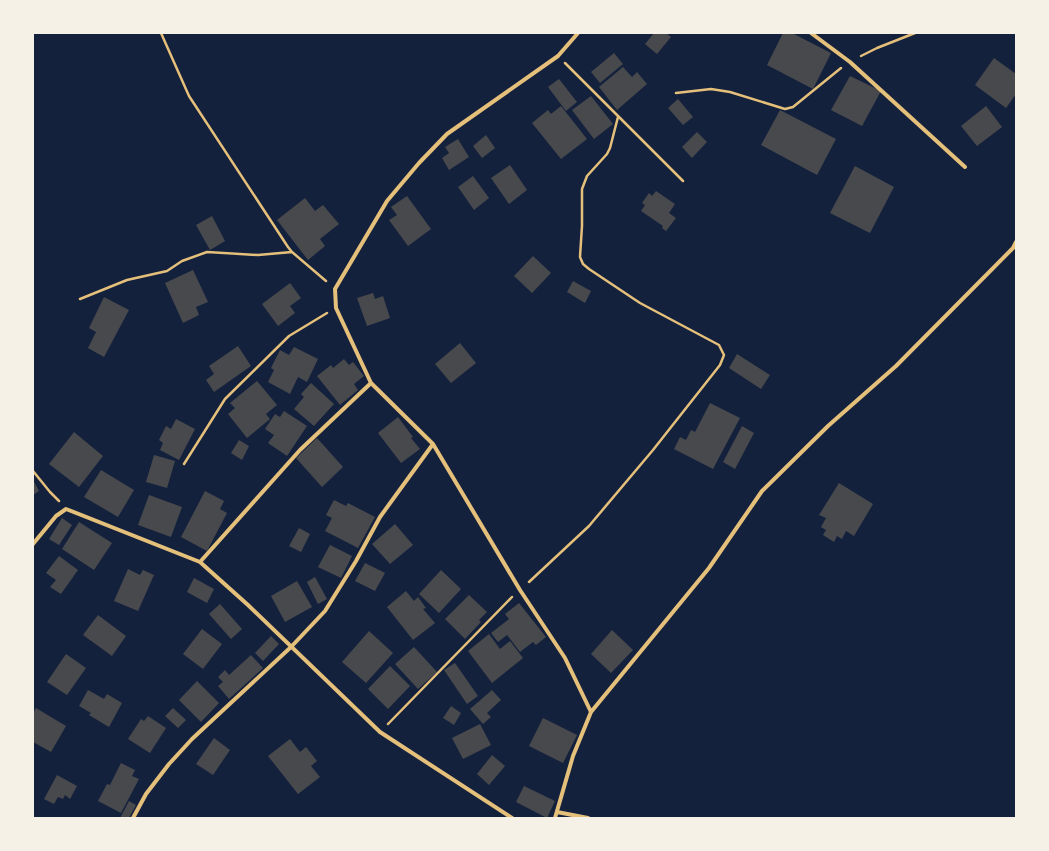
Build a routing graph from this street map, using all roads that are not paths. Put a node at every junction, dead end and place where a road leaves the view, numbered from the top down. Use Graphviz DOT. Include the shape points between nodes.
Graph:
graph roads {
  1 [pos="578,33"];
  2 [pos="810,33"];
  3 [pos="966,167"];
  4 [pos="1016,242"];
  5 [pos="371,383"];
  6 [pos="433,444"];
  7 [pos="33,544"];
  8 [pos="200,562"];
  9 [pos="291,647"];
  10 [pos="591,712"];
  11 [pos="557,812"];
  12 [pos="133,818"];
  13 [pos="512,818"];
  14 [pos="554,818"];
  15 [pos="588,818"];
  1 -- 5 [label="street" via="558,56 447,134 387,201 335,290 336,308"];
  2 -- 3 [label="street" via="850,62"];
  4 -- 10 [label="street" via="1013,248 896,366 828,426 762,491 708,568"];
  5 -- 6 [label="street"];
  5 -- 8 [label="street" via="300,450"];
  6 -- 9 [label="street" via="380,517 325,611"];
  6 -- 10 [label="street" via="520,590 565,658"];
  7 -- 8 [label="street" via="56,516 66,509"];
  8 -- 9 [label="street"];
  9 -- 12 [label="street" via="192,739 146,794"];
  9 -- 13 [label="street" via="380,732"];
  10 -- 11 [label="street" via="573,756"];
  11 -- 14 [label="street"];
  11 -- 15 [label="street"];
}
